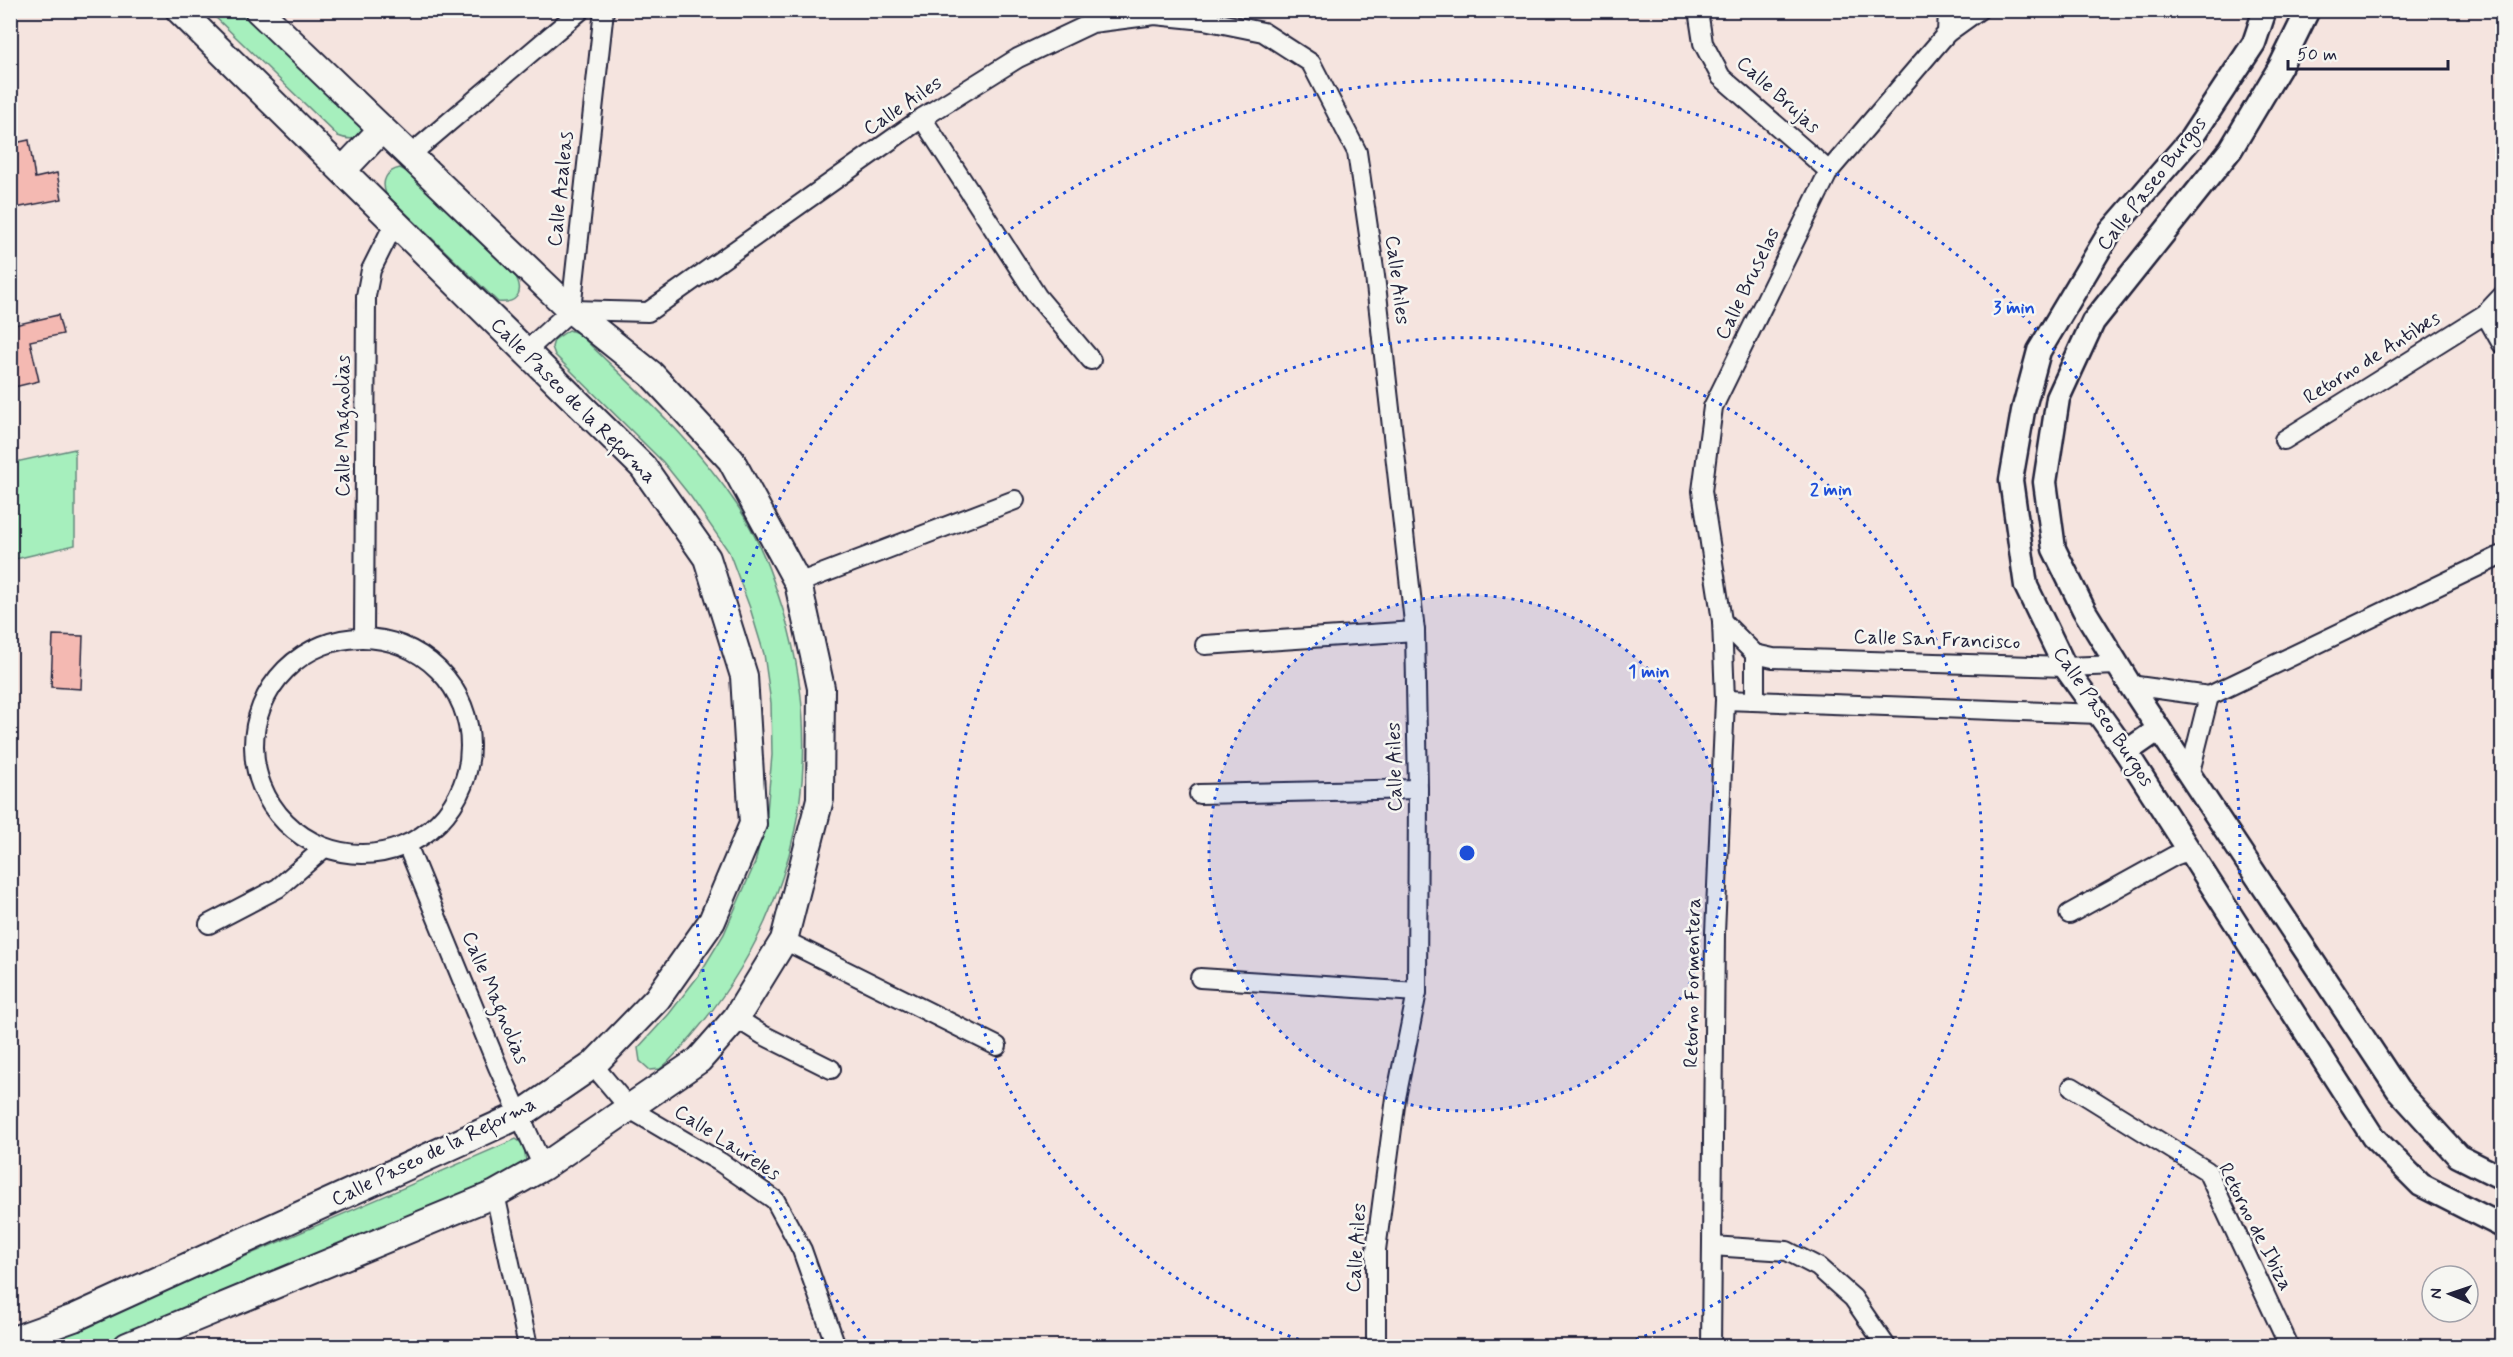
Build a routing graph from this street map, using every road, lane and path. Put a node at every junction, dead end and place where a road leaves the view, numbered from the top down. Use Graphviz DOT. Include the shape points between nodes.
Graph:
graph roads {
  1 [pos="179,10"];
  2 [pos="258,10"];
  3 [pos="581,10"];
  4 [pos="604,10"];
  5 [pos="1698,10"];
  6 [pos="1948,10"];
  7 [pos="1979,10"];
  8 [pos="2265,10"];
  9 [pos="2308,10"];
  10 [pos="1947,33"];
  11 [pos="922,118"];
  12 [pos="381,130"];
  13 [pos="409,156"];
  14 [pos="343,170"];
  15 [pos="1830,171"];
  16 [pos="395,222"];
  17 [pos="2502,296"];
  18 [pos="571,310"];
  19 [pos="2485,314"];
  20 [pos="2502,344"];
  21 [pos="525,352"];
  22 [pos="1091,360"];
  23 [pos="2284,440"];
  24 [pos="1015,500"];
  25 [pos="2502,555"];
  26 [pos="798,584"];
  27 [pos="1722,621"];
  28 [pos="1414,632"];
  29 [pos="364,637"];
  30 [pos="1205,645"];
  31 [pos="1755,654"];
  32 [pos="2118,665"];
  33 [pos="2065,667"];
  34 [pos="2130,685"];
  35 [pos="2209,696"];
  36 [pos="1725,700"];
  37 [pos="1755,701"];
  38 [pos="2099,714"];
  39 [pos="2159,729"];
  40 [pos="2126,752"];
  41 [pos="2189,776"];
  42 [pos="1418,789"];
  43 [pos="1199,794"];
  44 [pos="407,844"];
  45 [pos="323,849"];
  46 [pos="2190,850"];
  47 [pos="2069,914"];
  48 [pos="209,924"];
  49 [pos="784,940"];
  50 [pos="1200,978"];
  51 [pos="1417,992"];
  52 [pos="736,1018"];
  53 [pos="997,1046"];
  54 [pos="593,1065"];
  55 [pos="831,1069"];
  56 [pos="2072,1087"];
  57 [pos="630,1109"];
  58 [pos="520,1115"];
  59 [pos="543,1167"];
  60 [pos="2502,1178"];
  61 [pos="495,1194"];
  62 [pos="2502,1226"];
  63 [pos="1712,1246"];
  64 [pos="10,1341"];
  65 [pos="127,1347"];
  66 [pos="528,1347"];
  67 [pos="836,1347"];
  68 [pos="1376,1347"];
  69 [pos="1711,1347"];
  70 [pos="1886,1347"];
  71 [pos="2289,1347"];
  1 -- 14 [label="main road, Calle Paseo de la Reforma"];
  2 -- 12 [label="main road"];
  3 -- 13 [label="street"];
  4 -- 18 [label="street, Calle Azaleas"];
  5 -- 15 [label="street, Calle Brujas" via="1703,44 1721,77"];
  6 -- 10 [label="street"];
  7 -- 10 [label="street, Calle Bruselas"];
  8 -- 33 [label="street, Calle Paseo Burgos" via="2254,43 2190,140 2110,232 2039,351 2011,480 2025,586"];
  9 -- 32 [label="street, Calle Paseo Burgos" via="2280,67 2231,149 2093,322 2058,398 2045,482 2054,549 2084,610"];
  10 -- 15 [label="street, Calle Bruselas"];
  11 -- 18 [label="street, Calle Ailes" via="648,312"];
  11 -- 22 [label="street" via="1037,296"];
  11 -- 28 [label="street, Calle Ailes" via="1018,58 1092,23 1155,15 1204,20 1263,32 1311,63 1357,152 1375,276"];
  12 -- 13 [label="main road"];
  12 -- 14 [label="main road"];
  13 -- 18 [label="main road"];
  14 -- 16 [label="main road, Calle Paseo de la Reforma"];
  15 -- 27 [label="street, Calle Bruselas" via="1713,406 1702,491"];
  16 -- 21 [label="main road, Calle Paseo de la Reforma"];
  16 -- 29 [label="street, Calle Magnolias" via="371,270 366,296"];
  17 -- 19 [label="street, Retorno de Antibes"];
  18 -- 21 [label="street"];
  18 -- 26 [label="main road" via="651,374 730,459"];
  19 -- 20 [label="street"];
  19 -- 23 [label="street, Retorno de Antibes"];
  21 -- 54 [label="main road, Calle Paseo de la Reforma" via="643,467 707,558 744,676 753,824 712,921 657,999"];
  24 -- 26 [label="street"];
  25 -- 35 [label="street"];
  26 -- 49 [label="main road" via="821,688 820,799"];
  27 -- 31 [label="street"];
  27 -- 36 [label="street, Retorno Formentera"];
  28 -- 30 [label="street"];
  28 -- 42 [label="street, Calle Ailes"];
  29 -- 44 [label="street" via="396,642 425,657 448,680 463,708 470,740 467,772 454,802 434,827"];
  29 -- 45 [label="street" via="332,641 303,654 279,676 262,704 254,735 256,768 267,798 287,824"];
  31 -- 33 [label="street, Calle San Francisco" via="1773,658"];
  31 -- 37 [label="street"];
  32 -- 33 [label="street, Calle San Francisco"];
  32 -- 34 [label="street, Calle Paseo Burgos"];
  33 -- 38 [label="street, Calle Paseo Burgos"];
  34 -- 35 [label="street"];
  34 -- 39 [label="street, Calle Paseo Burgos"];
  35 -- 41 [label="street"];
  36 -- 37 [label="street"];
  36 -- 63 [label="street, Retorno Formentera" via="1715,933"];
  37 -- 38 [label="street"];
  38 -- 40 [label="street, Calle Paseo Burgos"];
  39 -- 40 [label="street"];
  39 -- 41 [label="street, Calle Paseo Burgos"];
  40 -- 46 [label="street, Calle Paseo Burgos"];
  41 -- 60 [label="street, Calle Paseo Burgos" via="2397,1090 2458,1156"];
  42 -- 43 [label="street"];
  42 -- 51 [label="street, Calle Ailes"];
  44 -- 45 [label="street" via="376,853"];
  44 -- 58 [label="street, Calle Magnolias"];
  45 -- 48 [label="street" via="279,888"];
  46 -- 47 [label="street"];
  46 -- 62 [label="street, Calle Paseo Burgos" via="2373,1137 2421,1185"];
  49 -- 52 [label="main road"];
  49 -- 53 [label="street"];
  50 -- 51 [label="street"];
  51 -- 68 [label="street, Calle Ailes" via="1396,1098 1376,1250"];
  52 -- 55 [label="street"];
  52 -- 57 [label="main road" via="699,1060"];
  54 -- 57 [label="street, Calle Laureles"];
  54 -- 58 [label="main road, Calle Paseo de la Reforma"];
  56 -- 71 [label="street, Retorno de Ibiza" via="2207,1171"];
  57 -- 59 [label="main road"];
  57 -- 67 [label="street, Calle Laureles" via="775,1200 802,1250"];
  58 -- 59 [label="street, Calle Magnolias"];
  58 -- 64 [label="main road, Calle Paseo de la Reforma" via="74,1318"];
  59 -- 61 [label="main road"];
  61 -- 65 [label="main road"];
  61 -- 66 [label="street"];
  63 -- 69 [label="street, Retorno Formentera"];
  63 -- 70 [label="street" via="1788,1251 1818,1268 1853,1298"];
}
